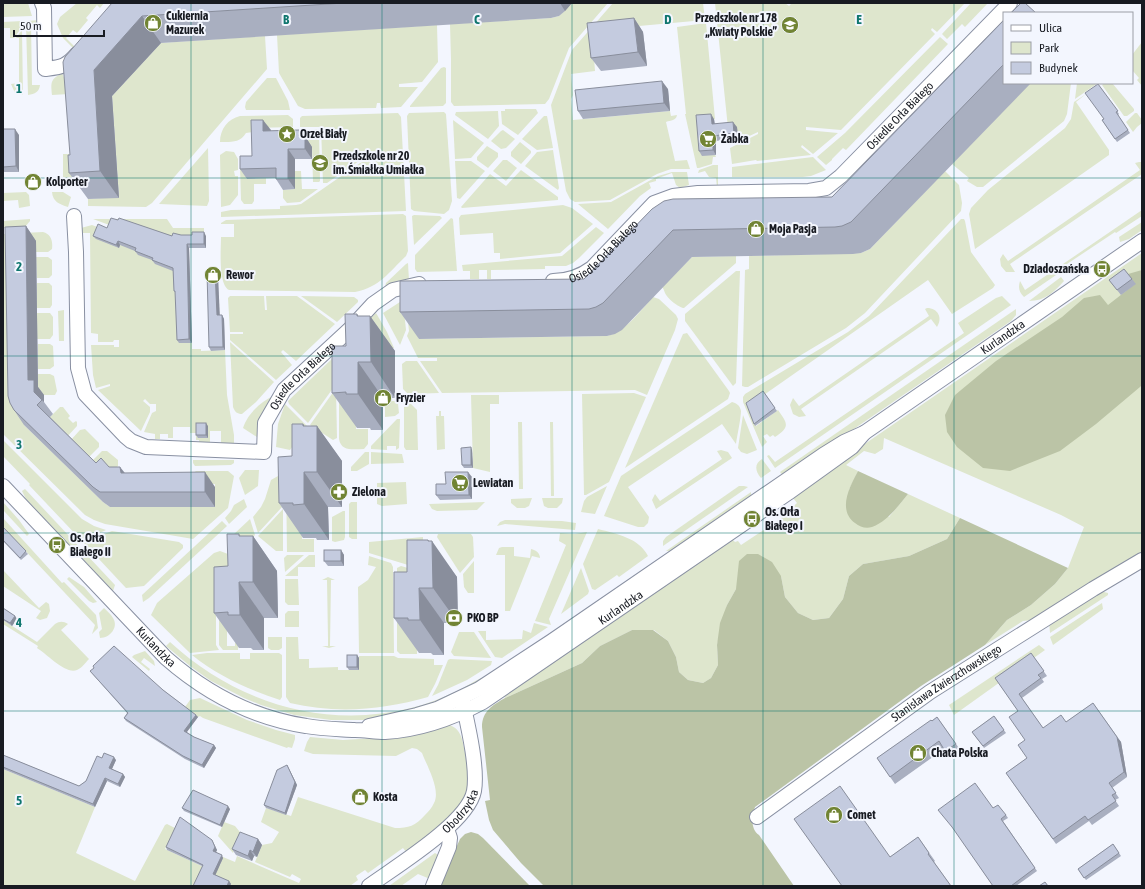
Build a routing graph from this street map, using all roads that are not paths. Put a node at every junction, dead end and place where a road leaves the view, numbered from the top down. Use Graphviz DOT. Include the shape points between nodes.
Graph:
graph roads {
  1 [pos="1010,3"];
  2 [pos="43,5"];
  3 [pos="84,47"];
  4 [pos="74,216"];
  5 [pos="1142,242"];
  6 [pos="538,282"];
  7 [pos="430,284"];
  8 [pos="3,486"];
  9 [pos="1142,560"];
  10 [pos="463,705"];
  11 [pos="757,817"];
  12 [pos="447,828"];
  13 [pos="369,886"];
  14 [pos="433,886"];
  1 -- 6 [label="street, Osiedle Orła Białego" via="841,176 826,188 809,191 698,193 673,196 654,203 592,268 582,275 570,280"];
  2 -- 3 [label="street" via="45,69 63,66"];
  4 -- 7 [label="street, Osiedle Orła Białego" via="78,368 81,382 85,394 125,436 146,447 264,452 265,424 284,390 378,301 393,290 414,284"];
  5 -- 10 [label="street, Kurlandzka" via="864,433 852,447 752,519 483,702"];
  8 -- 10 [label="street, Kurlandzka" via="166,658 186,675 227,700 261,715 305,726 355,730"];
  9 -- 11 [label="street, Stanisława Zwierzchowskiego" via="930,692"];
  10 -- 12 [label="street, Obodrzycka" via="470,735 475,776 474,792 470,801"];
  12 -- 13 [label="street, Obodrzycka"];
  12 -- 14 [label="street" via="449,847"];
}
